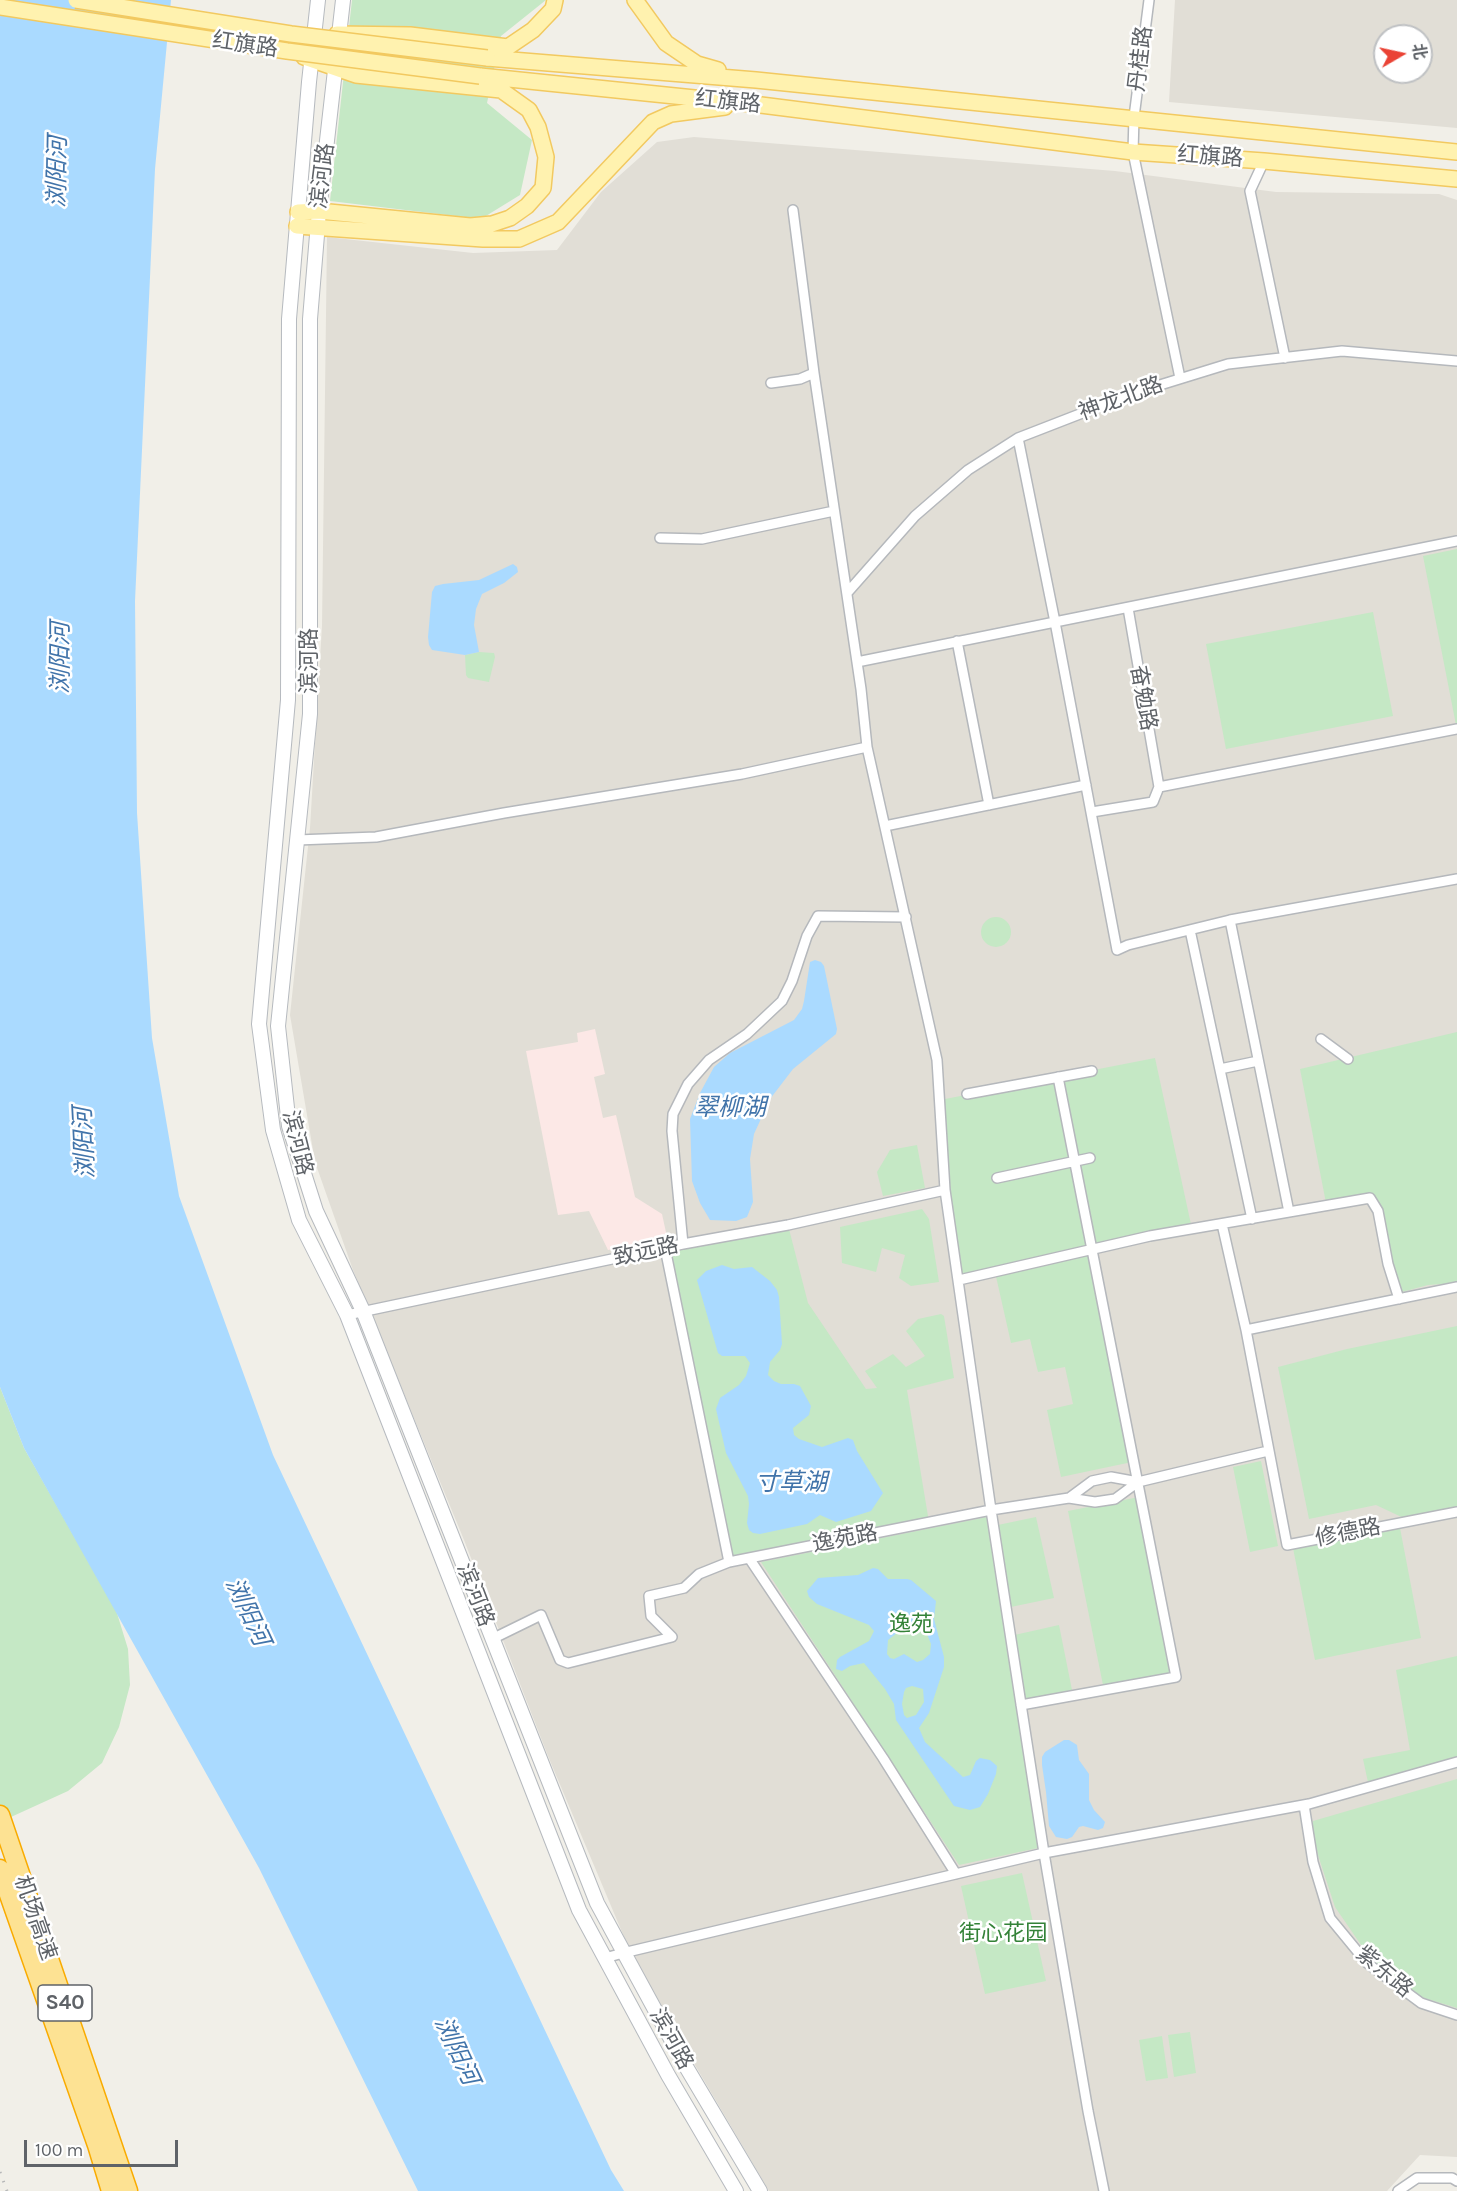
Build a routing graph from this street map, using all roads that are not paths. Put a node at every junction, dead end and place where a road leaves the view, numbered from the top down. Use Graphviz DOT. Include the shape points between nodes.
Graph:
graph roads {
  1 [pos="76,0"];
  2 [pos="318,0"];
  3 [pos="343,0"];
  4 [pos="555,0"];
  5 [pos="635,0"];
  6 [pos="1149,0"];
  7 [pos="0,8"];
  8 [pos="291,34"];
  9 [pos="286,51"];
  10 [pos="756,80"];
  11 [pos="753,104"];
  12 [pos="1134,117"];
  13 [pos="1133,152"];
  14 [pos="1457,152"];
  15 [pos="1264,161"];
  16 [pos="1457,179"];
  17 [pos="793,210"];
  18 [pos="298,219"];
  19 [pos="318,219"];
  20 [pos="1285,358"];
  21 [pos="1457,361"];
  22 [pos="814,373"];
  23 [pos="1180,378"];
  24 [pos="771,383"];
  25 [pos="1018,438"];
  26 [pos="834,511"];
  27 [pos="660,538"];
  28 [pos="1457,541"];
  29 [pos="846,593"];
  30 [pos="1128,608"];
  31 [pos="1055,622"];
  32 [pos="957,641"];
  33 [pos="857,662"];
  34 [pos="1457,729"];
  35 [pos="867,747"];
  36 [pos="1086,785"];
  37 [pos="1159,787"];
  38 [pos="989,805"];
  39 [pos="1092,812"];
  40 [pos="885,826"];
  41 [pos="297,840"];
  42 [pos="1457,879"];
  43 [pos="906,917"];
  44 [pos="1230,921"];
  45 [pos="1190,930"];
  46 [pos="1321,1039"];
  47 [pos="1348,1059"];
  48 [pos="1258,1061"];
  49 [pos="1220,1069"];
  50 [pos="1092,1071"];
  51 [pos="1058,1077"];
  52 [pos="967,1094"];
  53 [pos="1090,1158"];
  54 [pos="1075,1162"];
  55 [pos="997,1178"];
  56 [pos="945,1190"];
  57 [pos="1289,1212"];
  58 [pos="1252,1219"];
  59 [pos="1222,1224"];
  60 [pos="683,1244"];
  61 [pos="665,1248"];
  62 [pos="1093,1250"];
  63 [pos="958,1280"];
  64 [pos="1457,1287"];
  65 [pos="1399,1299"];
  66 [pos="363,1311"];
  67 [pos="347,1315"];
  68 [pos="1246,1330"];
  69 [pos="1268,1451"];
  70 [pos="1138,1482"];
  71 [pos="1069,1498"];
  72 [pos="991,1509"];
  73 [pos="1457,1512"];
  74 [pos="749,1558"];
  75 [pos="729,1562"];
  76 [pos="492,1639"];
  77 [pos="1021,1705"];
  78 [pos="1457,1762"];
  79 [pos="1304,1805"];
  80 [pos="0,1815"];
  81 [pos="1044,1853"];
  82 [pos="0,1869"];
  83 [pos="956,1874"];
  84 [pos="623,1953"];
  85 [pos="605,1958"];
  86 [pos="1457,2015"];
  87 [pos="1457,2181"];
  88 [pos="111,2191"];
  89 [pos="128,2191"];
  90 [pos="735,2191"];
  91 [pos="760,2191"];
  92 [pos="1104,2191"];
  93 [pos="1398,2191"];
  1 -- 8 [label="main road, 红旗路, bridge"];
  2 -- 18 [label="main road, 滨河路"];
  3 -- 19 [label="main road, 滨河路"];
  4 -- 8 [label="main road" via="553,9 533,30 508,47 410,35"];
  5 -- 10 [label="main road" via="666,43 697,64"];
  6 -- 12 [label="street, 丹桂路"];
  7 -- 9 [label="main road, 红旗路, bridge"];
  8 -- 10 [label="main road, 红旗路, bridge" via="487,58"];
  9 -- 11 [label="main road, 红旗路, bridge"];
  9 -- 19 [label="main road" via="356,75 501,90 529,110 546,157 543,188 527,206 492,224"];
  10 -- 12 [label="main road, 红旗路"];
  11 -- 13 [label="main road, 红旗路"];
  11 -- 19 [label="main road" via="671,114 653,122 558,222 519,239 483,239"];
  12 -- 13 [label="street, 丹桂路"];
  12 -- 14 [label="main road, 红旗路"];
  13 -- 15 [label="main road, 红旗路"];
  13 -- 23 [label="street, 丹桂路"];
  15 -- 16 [label="main road, 红旗路"];
  15 -- 20 [label="street" via="1250,191"];
  17 -- 22 [label="street"];
  18 -- 19 [label="main road"];
  18 -- 67 [label="main road, 滨河路" via="289,319 288,700 259,1024 273,1131 299,1220"];
  19 -- 41 [label="main road, 滨河路" via="310,319 310,714"];
  20 -- 21 [label="street, 神龙北路" via="1342,351"];
  20 -- 23 [label="street, 神龙北路" via="1228,364"];
  22 -- 24 [label="street"];
  22 -- 26 [label="street"];
  23 -- 25 [label="street, 神龙北路"];
  25 -- 29 [label="street, 神龙北路" via="968,470 915,516"];
  25 -- 31 [label="street"];
  26 -- 27 [label="street" via="702,539"];
  26 -- 29 [label="street"];
  28 -- 30 [label="street"];
  29 -- 33 [label="street"];
  30 -- 31 [label="street"];
  30 -- 37 [label="street, 奋勉路"];
  31 -- 32 [label="street"];
  31 -- 36 [label="street"];
  32 -- 33 [label="street"];
  32 -- 38 [label="street"];
  33 -- 35 [label="street"];
  34 -- 37 [label="street"];
  35 -- 40 [label="street"];
  35 -- 41 [label="street" via="742,774 376,837"];
  36 -- 38 [label="street"];
  36 -- 39 [label="street"];
  37 -- 39 [label="street" via="1153,802"];
  38 -- 40 [label="street"];
  39 -- 45 [label="street" via="1117,950"];
  40 -- 43 [label="street"];
  41 -- 66 [label="main road, 滨河路" via="278,1026 289,1126 316,1211"];
  42 -- 44 [label="street"];
  43 -- 56 [label="street" via="937,1060"];
  43 -- 60 [label="street" via="818,916 782,1001 747,1034 709,1060 688,1084 673,1114 672,1131"];
  44 -- 45 [label="street"];
  44 -- 48 [label="street"];
  45 -- 49 [label="street"];
  46 -- 47 [label="street"];
  48 -- 49 [label="street"];
  48 -- 57 [label="street"];
  49 -- 58 [label="street"];
  50 -- 51 [label="street"];
  51 -- 52 [label="street"];
  51 -- 54 [label="street"];
  53 -- 54 [label="street"];
  54 -- 55 [label="street"];
  54 -- 62 [label="street"];
  56 -- 60 [label="street, 致远路"];
  56 -- 63 [label="street"];
  57 -- 58 [label="street"];
  57 -- 65 [label="street" via="1370,1198 1378,1211"];
  58 -- 59 [label="street"];
  59 -- 62 [label="street"];
  59 -- 68 [label="street"];
  60 -- 61 [label="street, 致远路"];
  61 -- 66 [label="street, 致远路"];
  61 -- 75 [label="street"];
  62 -- 63 [label="street"];
  62 -- 70 [label="street"];
  63 -- 72 [label="street"];
  64 -- 65 [label="street"];
  65 -- 68 [label="street"];
  66 -- 67 [label="street, 致远路"];
  66 -- 76 [label="main road, 滨河路"];
  67 -- 85 [label="main road, 滨河路" via="579,1910"];
  68 -- 69 [label="street"];
  69 -- 70 [label="street, 逸苑路"];
  69 -- 73 [label="street, 修德路" via="1287,1545"];
  70 -- 71 [label="street" via="1115,1498 1095,1503"];
  70 -- 71 [label="street, 逸苑路" via="1111,1477 1092,1481"];
  70 -- 77 [label="street" via="1176,1677"];
  71 -- 72 [label="street, 逸苑路"];
  72 -- 74 [label="street, 逸苑路"];
  72 -- 77 [label="street"];
  74 -- 75 [label="street, 逸苑路"];
  74 -- 83 [label="street"];
  75 -- 76 [label="street, 逸苑路" via="699,1574 684,1588 649,1596 651,1616 672,1637 568,1663 560,1660 541,1615"];
  76 -- 84 [label="main road, 滨河路" via="597,1903"];
  77 -- 81 [label="street"];
  78 -- 79 [label="street"];
  79 -- 81 [label="street"];
  79 -- 86 [label="street, 紫东路" via="1312,1862 1330,1918 1367,1963 1420,2002"];
  80 -- 89 [label="highway, 机场高速 / S40"];
  81 -- 83 [label="street"];
  81 -- 92 [label="street"];
  82 -- 88 [label="highway, 机场高速 / S40"];
  83 -- 84 [label="street"];
  84 -- 85 [label="street"];
  84 -- 91 [label="main road, 滨河路"];
  85 -- 90 [label="main road, 滨河路"];
  87 -- 93 [label="street" via="1417,2178"];
}
